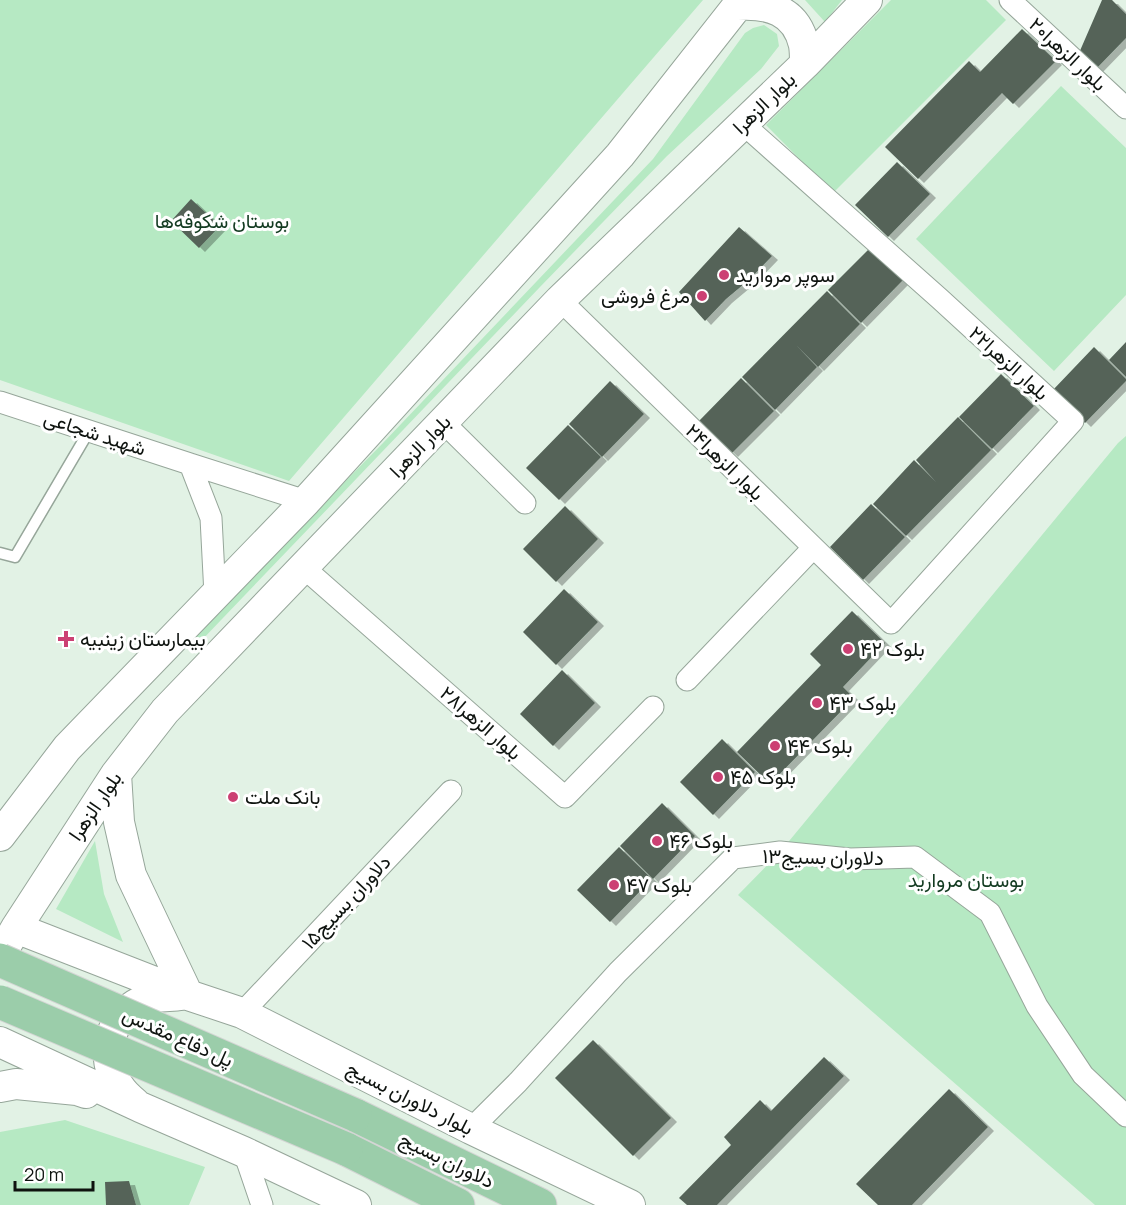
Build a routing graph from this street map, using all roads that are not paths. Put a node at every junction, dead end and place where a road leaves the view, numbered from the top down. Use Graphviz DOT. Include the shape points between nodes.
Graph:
graph roads {
  1 [pos="867,0"];
  2 [pos="1010,0"];
  3 [pos="740,3"];
  4 [pos="805,64"];
  5 [pos="1126,108"];
  6 [pos="742,123"];
  7 [pos="560,300"];
  8 [pos="0,402"];
  9 [pos="443,422"];
  10 [pos="89,431"];
  11 [pos="190,464"];
  12 [pos="306,501"];
  13 [pos="525,503"];
  14 [pos="813,548"];
  15 [pos="0,553"];
  16 [pos="303,567"];
  17 [pos="215,595"];
  18 [pos="891,623"];
  19 [pos="687,680"];
  20 [pos="653,707"];
  21 [pos="116,774"];
  22 [pos="451,791"];
  23 [pos="11,810"];
  24 [pos="0,836"];
  25 [pos="16,928"];
  26 [pos="0,958"];
  27 [pos="188,995"];
  28 [pos="0,1002"];
  29 [pos="242,1013"];
  30 [pos="0,1042"];
  31 [pos="0,1087"];
  32 [pos="140,1107"];
  33 [pos="355,1115"];
  34 [pos="1126,1116"];
  35 [pos="471,1129"];
  36 [pos="346,1149"];
  37 [pos="244,1152"];
  38 [pos="351,1204"];
  39 [pos="262,1205"];
  40 [pos="458,1205"];
  41 [pos="540,1205"];
  42 [pos="630,1205"];
  1 -- 4 [label="main road, بلوار الزهرا"];
  2 -- 5 [label="street, بلوار الزهرا۲۰"];
  3 -- 4 [label="main road" via="765,5 787,15 800,33"];
  3 -- 12 [label="main road" via="621,155"];
  4 -- 6 [label="main road, بلوار الزهرا"];
  6 -- 7 [label="main road, بلوار الزهرا"];
  6 -- 18 [label="street, بلوار الزهرا۲۲" via="1073,421"];
  7 -- 9 [label="main road, بلوار الزهرا"];
  7 -- 14 [label="street, بلوار الزهرا۲۴"];
  8 -- 10 [label="street, شهید شجاعی"];
  9 -- 13 [label="street"];
  9 -- 16 [label="main road, بلوار الزهرا"];
  10 -- 11 [label="street, شهید شجاعی"];
  10 -- 15 [label="lane" via="15,557"];
  11 -- 12 [label="street, شهید شجاعی"];
  11 -- 17 [label="street" via="211,518"];
  12 -- 17 [label="main road"];
  14 -- 18 [label="street, بلوار الزهرا۲۴"];
  14 -- 19 [label="street"];
  16 -- 20 [label="street, بلوار الزهرا۲۸" via="565,796"];
  16 -- 21 [label="main road, بلوار الزهرا" via="165,711"];
  17 -- 23 [label="main road"];
  21 -- 25 [label="main road, بلوار الزهرا"];
  21 -- 27 [label="main road" via="119,822 131,875"];
  22 -- 29 [label="street, دلاوران بسیج۱۵"];
  23 -- 24 [label="main road"];
  25 -- 26 [label="main road, بلوار الزهرا"];
  25 -- 27 [label="main road, بلوار دلاوران بسیج"];
  26 -- 33 [label="main road, پل دفاع مقدس, bridge"];
  27 -- 29 [label="main road, بلوار دلاوران بسیج"];
  27 -- 32 [label="main road" via="163,995 141,1001 123,1014 112,1034 108,1056 114,1078"];
  28 -- 36 [label="main road, پل دفاع مقدس, bridge"];
  29 -- 35 [label="main road, بلوار دلاوران بسیج"];
  30 -- 32 [label="main road"];
  31 -- 32 [label="main road" via="16,1084 77,1090"];
  32 -- 37 [label="main road"];
  33 -- 41 [label="main road, دلاوران بسیج"];
  34 -- 35 [label="street, دلاوران بسیج۱۳" via="1083,1075 1037,1006 990,913 915,857 850,860 780,852 733,858 618,972"];
  35 -- 42 [label="main road, بلوار دلاوران بسیج"];
  36 -- 40 [label="main road, دلاوران بسیج"];
  37 -- 38 [label="main road"];
  37 -- 39 [label="street"];
}
